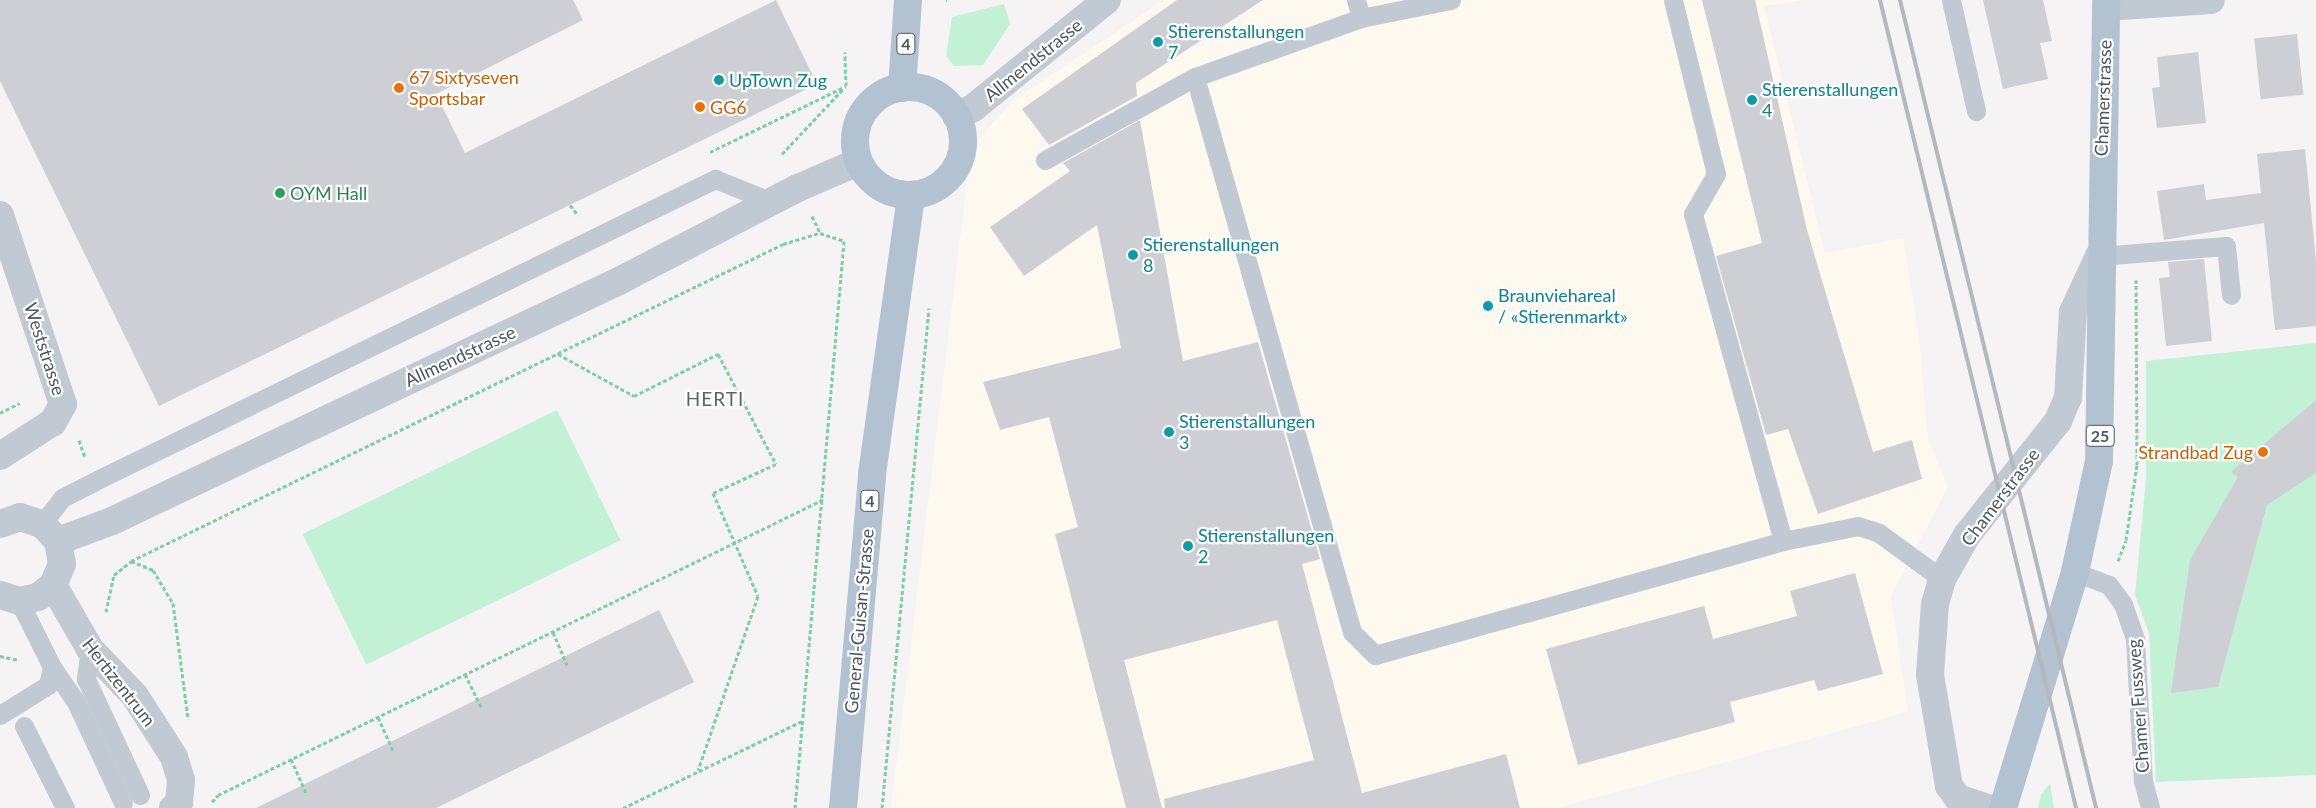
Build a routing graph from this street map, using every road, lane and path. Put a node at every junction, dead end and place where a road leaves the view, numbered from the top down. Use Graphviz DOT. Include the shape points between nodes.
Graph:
graph roads {
  1 [pos="908,0"];
  2 [pos="1107,0"];
  3 [pos="1356,0"];
  4 [pos="1451,0"];
  5 [pos="1673,0"];
  6 [pos="1950,0"];
  7 [pos="2211,0"];
  8 [pos="2106,4"];
  9 [pos="1361,18"];
  10 [pos="1195,77"];
  11 [pos="846,86"];
  12 [pos="902,88"];
  13 [pos="1976,110"];
  14 [pos="956,116"];
  15 [pos="782,154"];
  16 [pos="1045,160"];
  17 [pos="858,162"];
  18 [pos="911,196"];
  19 [pos="772,202"];
  20 [pos="570,205"];
  21 [pos="810,211"];
  22 [pos="578,215"];
  23 [pos="0,216"];
  24 [pos="820,233"];
  25 [pos="2099,256"];
  26 [pos="2231,295"];
  27 [pos="930,305"];
  28 [pos="558,353"];
  29 [pos="0,456"];
  30 [pos="824,499"];
  31 [pos="3,514"];
  32 [pos="50,532"];
  33 [pos="1783,541"];
  34 [pos="737,543"];
  35 [pos="131,561"];
  36 [pos="2075,572"];
  37 [pos="1942,579"];
  38 [pos="53,585"];
  39 [pos="9,598"];
  40 [pos="104,621"];
  41 [pos="553,632"];
  42 [pos="90,648"];
  43 [pos="0,656"];
  44 [pos="20,660"];
  45 [pos="568,665"];
  46 [pos="52,667"];
  47 [pos="465,674"];
  48 [pos="481,707"];
  49 [pos="0,715"];
  50 [pos="378,717"];
  51 [pos="804,720"];
  52 [pos="189,722"];
  53 [pos="24,726"];
  54 [pos="393,750"];
  55 [pos="291,759"];
  56 [pos="698,770"];
  57 [pos="306,793"];
  58 [pos="1948,797"];
  59 [pos="65,808"];
  60 [pos="173,808"];
  61 [pos="206,808"];
  62 [pos="623,808"];
  63 [pos="796,808"];
  64 [pos="843,808"];
  65 [pos="882,808"];
  66 [pos="1988,808"];
  67 [pos="2003,808"];
  68 [pos="2150,808"];
  1 -- 12 [label="main road, 4"];
  2 -- 14 [label="street, Allmendstrasse" via="973,108"];
  3 -- 9 [label="lane"];
  4 -- 9 [label="lane"];
  5 -- 33 [label="lane" via="1716,174 1693,214"];
  6 -- 13 [label="lane"];
  7 -- 8 [label="street"];
  8 -- 25 [label="main road, Chamerstrasse / 25"];
  9 -- 10 [label="lane"];
  10 -- 16 [label="lane"];
  10 -- 33 [label="lane" via="1352,632 1375,655"];
  11 -- 15 [label="path"];
  12 -- 14 [label="main road" via="939,96"];
  12 -- 17 [label="main road" via="876,98 862,114 855,134"];
  14 -- 18 [label="main road" via="963,146 952,175 926,193"];
  17 -- 18 [label="main road" via="879,187"];
  17 -- 19 [label="street, Allmendstrasse"];
  18 -- 64 [label="main road, General-Guisan-Strasse / 4" via="872,474"];
  19 -- 32 [label="street, Allmendstrasse" via="611,286 120,517"];
  19 -- 32 [label="lane" via="715,179 95,480 62,498"];
  20 -- 22 [label="path"];
  21 -- 24 [label="path"];
  23 -- 29 [label="street, Weststrasse" via="60,383 63,404 53,422"];
  24 -- 28 [label="path" via="783,244"];
  24 -- 30 [label="path" via="844,242"];
  25 -- 26 [label="lane" via="2226,246"];
  25 -- 36 [label="main road, Chamerstrasse / 25" via="2104,377 2099,461"];
  25 -- 37 [label="street, Chamerstrasse" via="2073,312 2068,398 2058,421 1967,535"];
  27 -- 65 [label="path"];
  28 -- 34 [label="path" via="634,396 718,354 776,464 713,492"];
  28 -- 35 [label="path"];
  30 -- 34 [label="path"];
  30 -- 51 [label="path"];
  31 -- 32 [label="street"];
  32 -- 38 [label="street" via="62,564"];
  33 -- 37 [label="lane" via="1858,526 1879,533"];
  34 -- 41 [label="path"];
  34 -- 56 [label="path" via="758,596"];
  35 -- 40 [label="path" via="114,576"];
  35 -- 52 [label="path" via="153,570 173,603"];
  36 -- 67 [label="main road, Chamerstrasse / 25"];
  36 -- 68 [label="lane, Chamer Fussweg" via="2109,585 2123,604 2135,639 2143,781"];
  37 -- 58 [label="street, Chamerstrasse" via="1930,630 1930,675"];
  38 -- 39 [label="street" via="38,597"];
  38 -- 42 [label="street, Hertizentrum"];
  39 -- 46 [label="lane"];
  41 -- 45 [label="path"];
  41 -- 47 [label="path"];
  42 -- 46 [label="lane" via="86,679 132,799"];
  42 -- 60 [label="street, Hertizentrum" via="135,696 174,757 181,780 179,803"];
  43 -- 44 [label="path"];
  46 -- 49 [label="lane" via="48,685"];
  47 -- 48 [label="path"];
  47 -- 50 [label="path"];
  50 -- 54 [label="path"];
  50 -- 55 [label="path"];
  51 -- 56 [label="path"];
  51 -- 63 [label="path"];
  53 -- 59 [label="lane"];
  55 -- 57 [label="path"];
  55 -- 61 [label="path" via="218,794"];
  56 -- 62 [label="path"];
  58 -- 66 [label="street, Chamerstrasse"];
}
